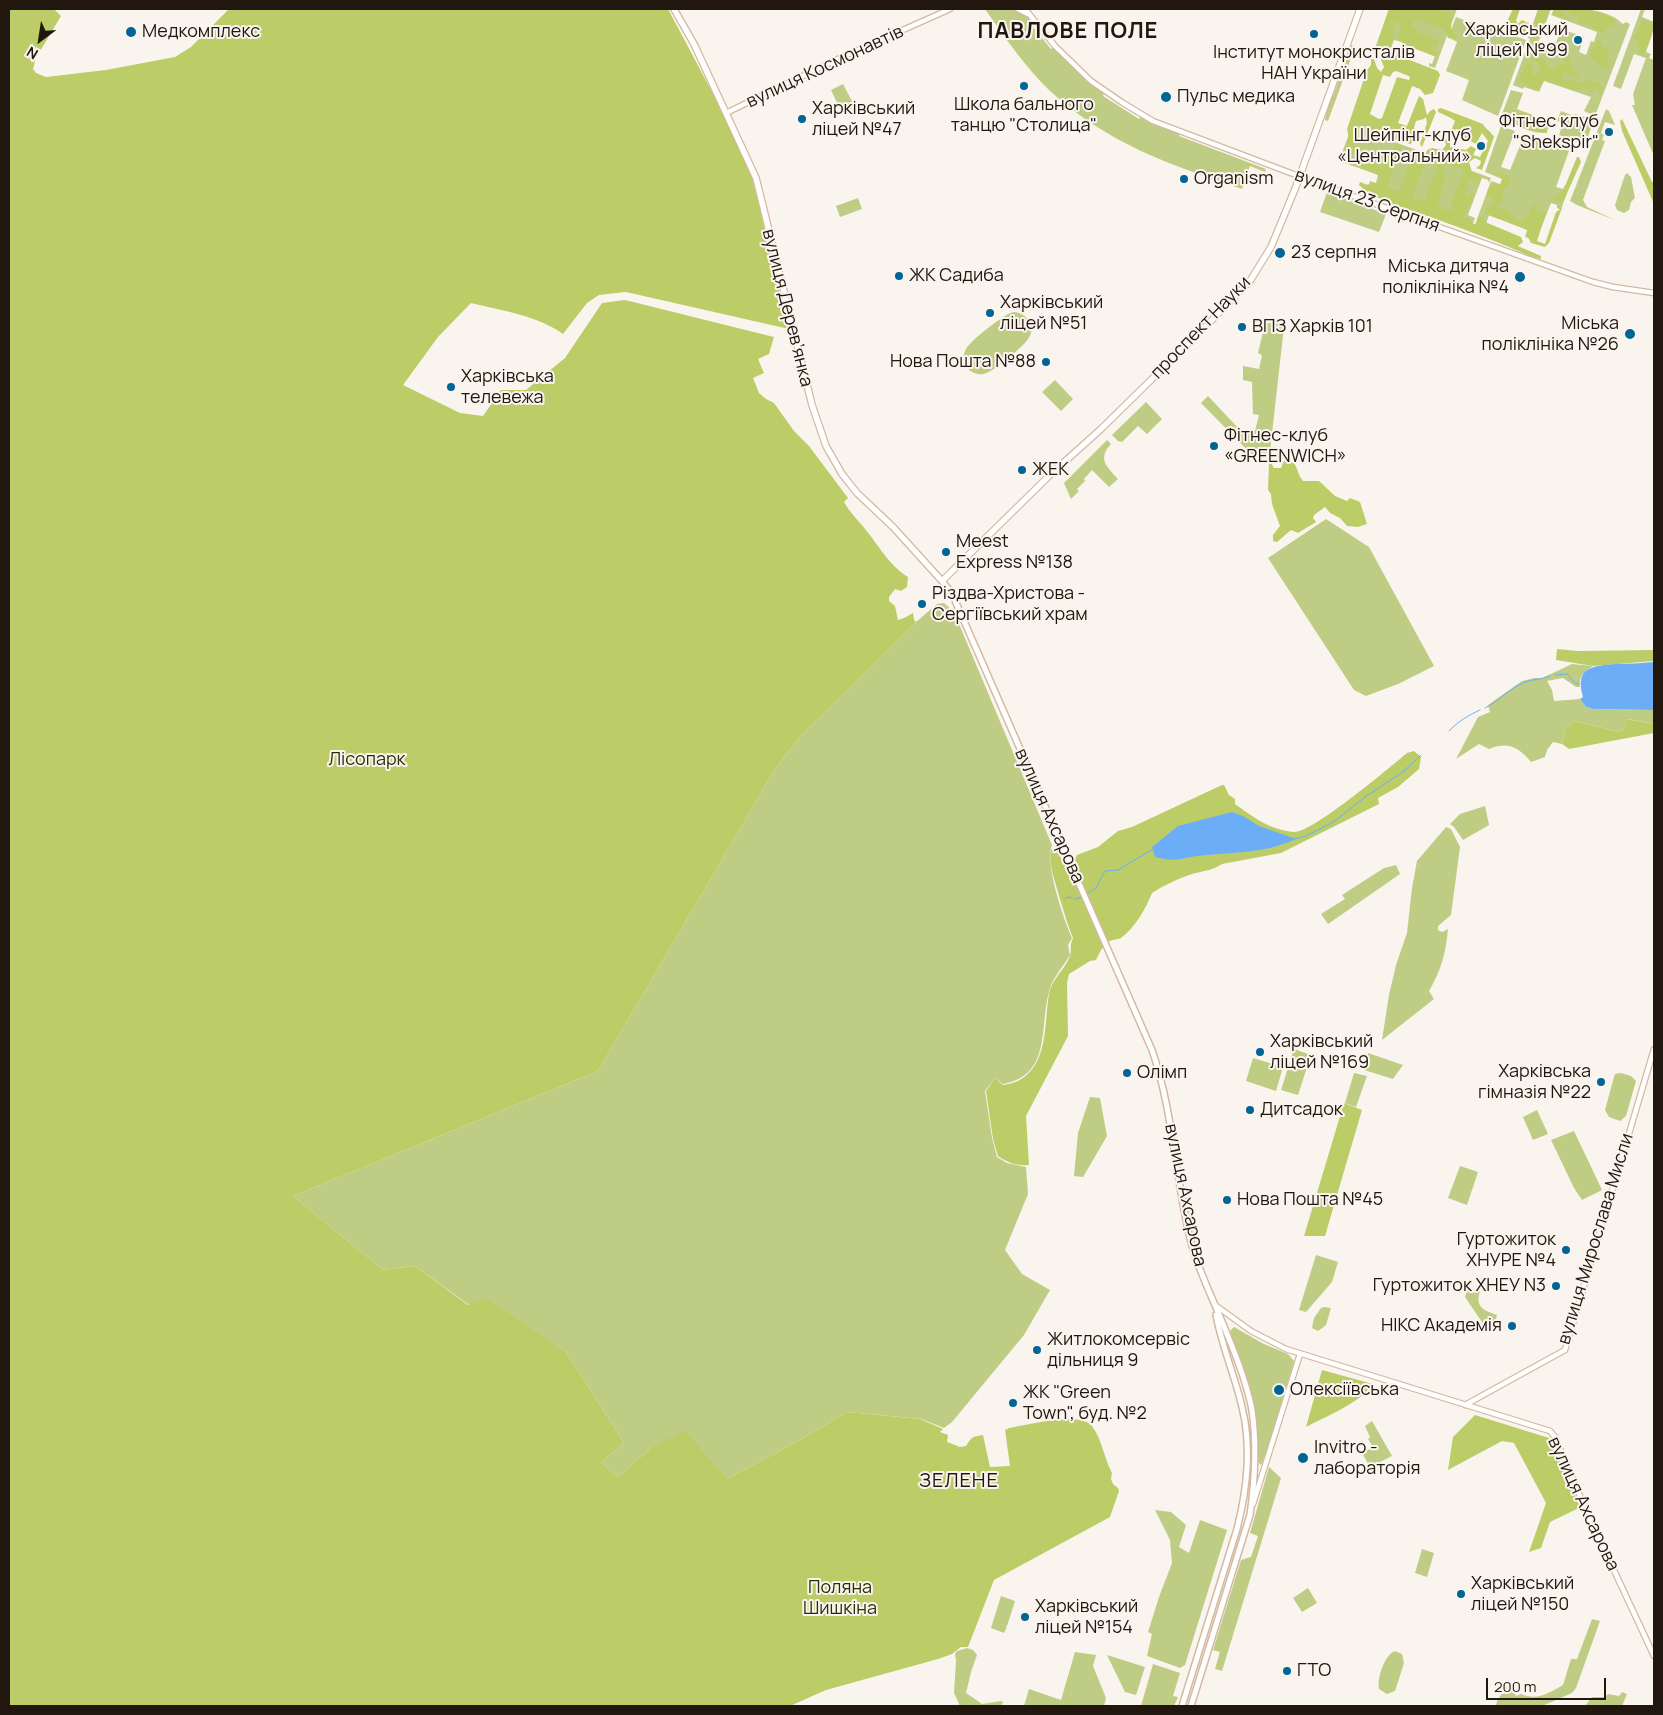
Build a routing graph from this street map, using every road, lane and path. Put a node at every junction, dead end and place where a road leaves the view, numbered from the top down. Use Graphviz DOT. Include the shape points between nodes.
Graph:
graph roads {
  1 [pos="674,9"];
  2 [pos="950,9"];
  3 [pos="1018,9"];
  4 [pos="1025,9"];
  5 [pos="1360,9"];
  6 [pos="1029,14"];
  7 [pos="726,113"];
  8 [pos="1299,176"];
  9 [pos="1654,293"];
  10 [pos="942,581"];
  11 [pos="1654,1049"];
  12 [pos="1214,1305"];
  13 [pos="1300,1354"];
  14 [pos="1465,1405"];
  15 [pos="1250,1515"];
  16 [pos="1654,1656"];
  17 [pos="1182,1706"];
  18 [pos="1191,1706"];
  1 -- 7 [label="main road, вулиця Дерев’янка"];
  2 -- 7 [label="street, вулиця Космонавтів"];
  3 -- 6 [label="street, вулиця 23 Серпня"];
  4 -- 6 [label="street, вулиця 23 Серпня"];
  5 -- 8 [label="main road, проспект Науки"];
  6 -- 8 [label="street, вулиця 23 Серпня" via="1055,46 1091,81 1129,107 1166,126"];
  7 -- 10 [label="main road, вулиця Дерев’янка" via="756,178 812,405 826,446 857,493"];
  8 -- 9 [label="street, вулиця 23 Серпня" via="1594,282"];
  8 -- 10 [label="main road, проспект Науки" via="1271,247 1242,289"];
  10 -- 12 [label="main road, вулиця Ахсарова" via="953,596 1149,1042 1158,1068 1192,1246"];
  11 -- 14 [label="street, вулиця Мирослава Мисли" via="1565,1350"];
  12 -- 13 [label="street, вулиця Ахсарова" via="1272,1343"];
  12 -- 15 [label="main road" via="1228,1335 1252,1409 1255,1456"];
  12 -- 17 [label="main road" via="1220,1337 1243,1410 1246,1483 1237,1529"];
  13 -- 14 [label="street, вулиця Ахсарова"];
  13 -- 15 [label="street"];
  14 -- 16 [label="street, вулиця Ахсарова" via="1544,1428 1555,1437"];
  15 -- 18 [label="main road"];
}
